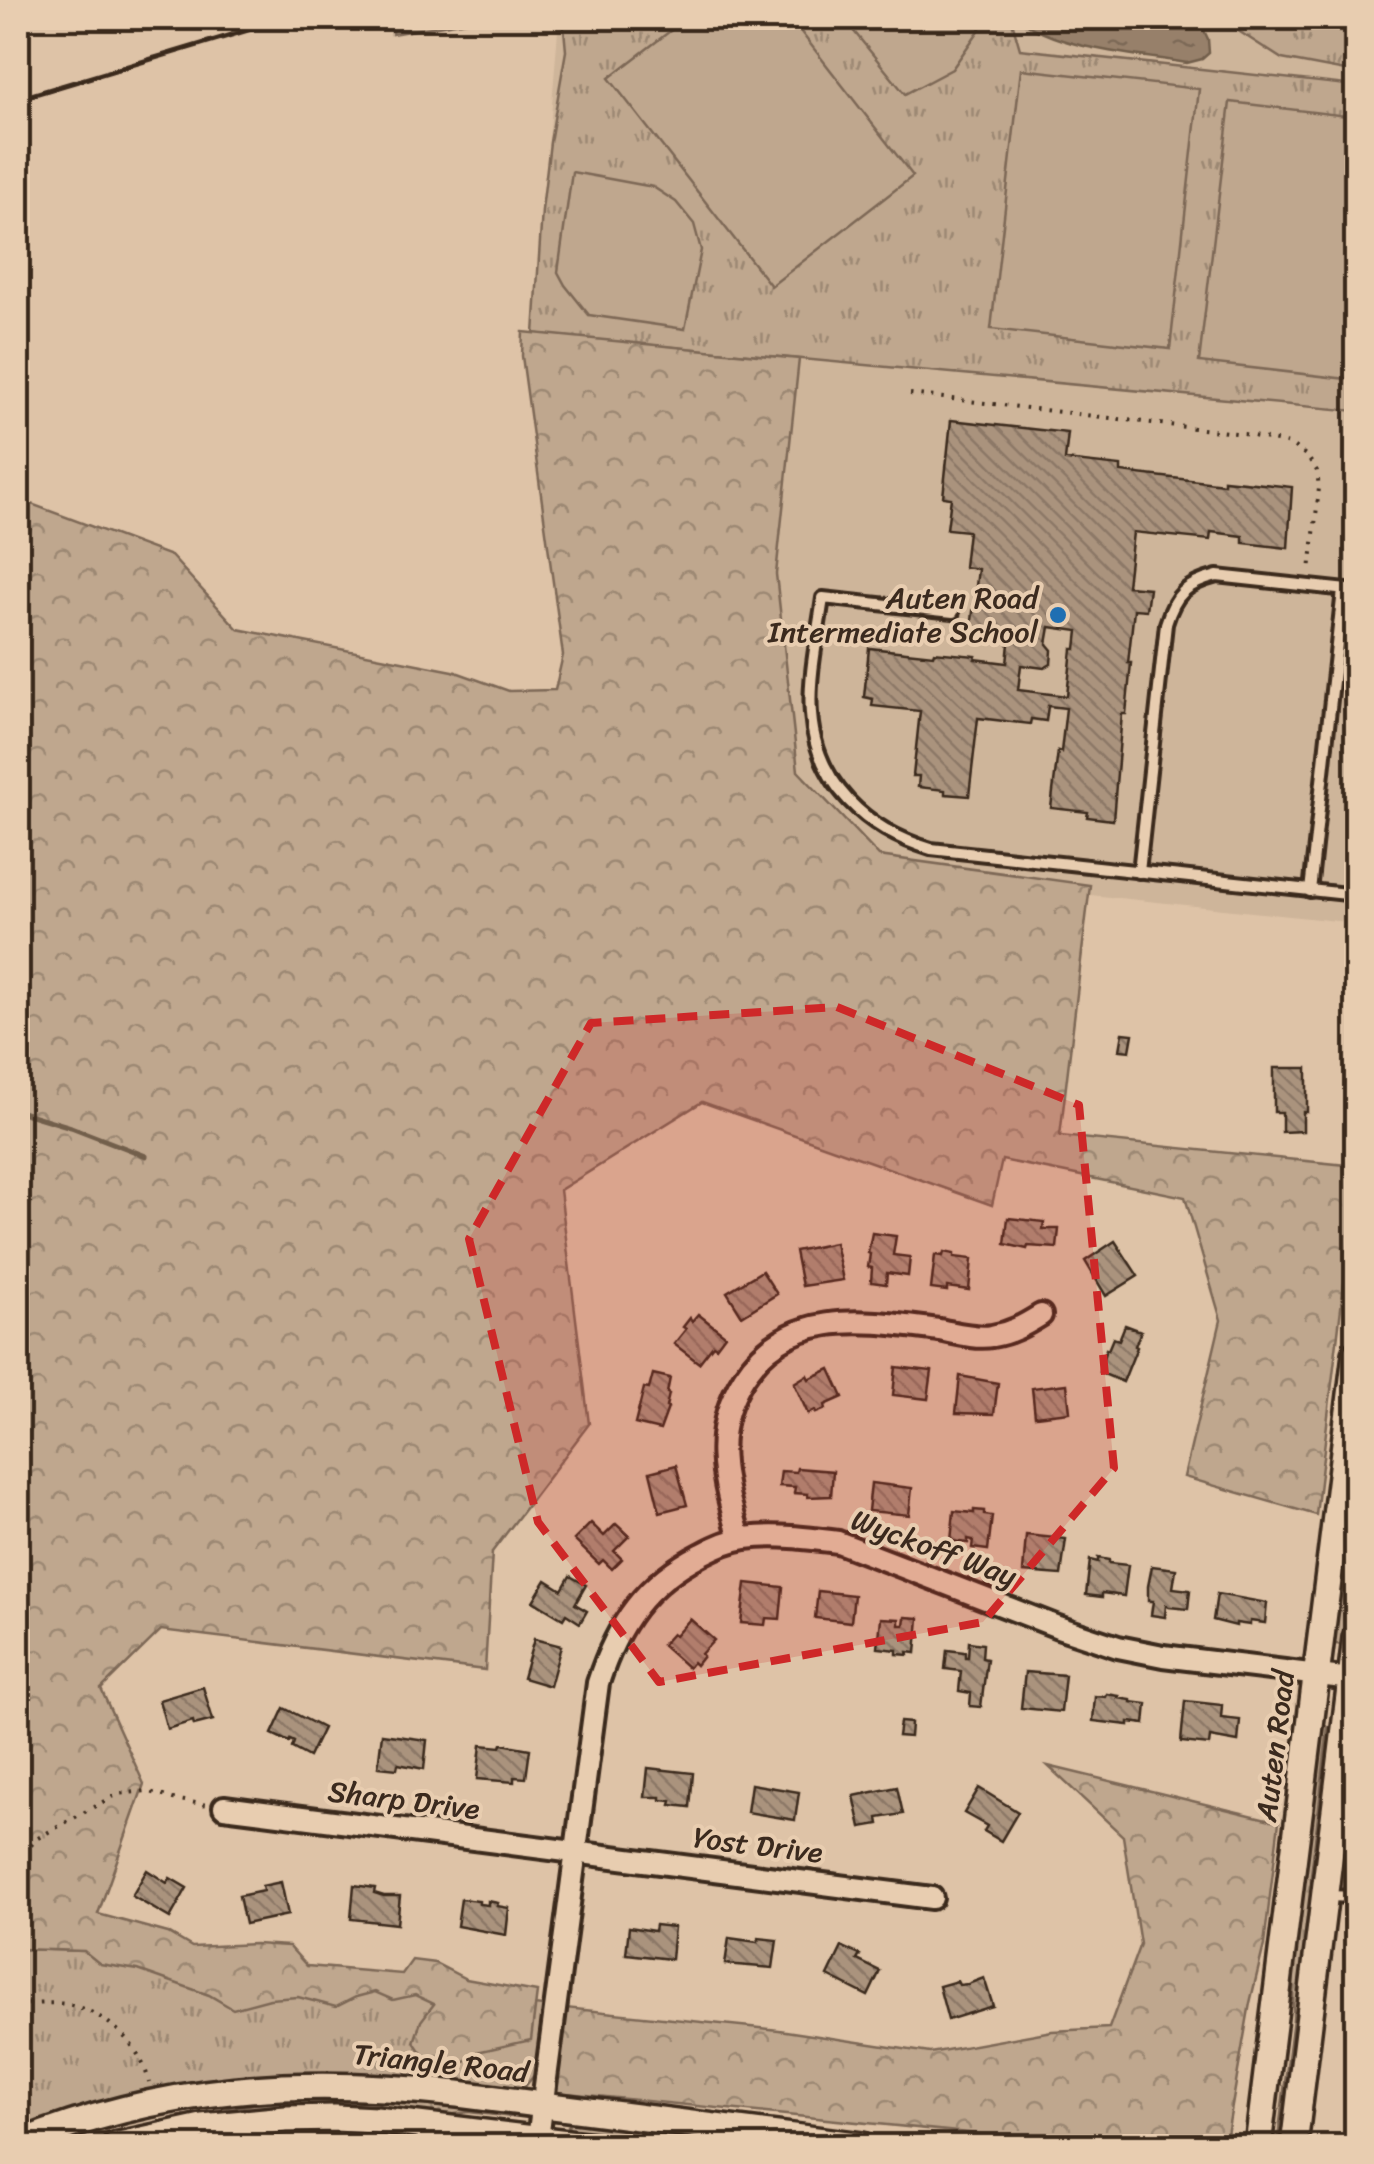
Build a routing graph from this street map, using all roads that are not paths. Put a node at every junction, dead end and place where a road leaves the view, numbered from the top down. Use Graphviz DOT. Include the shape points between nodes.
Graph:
graph roads {
  1 [pos="1343,590"];
  2 [pos="1356,591"];
  3 [pos="953,612"];
  4 [pos="1139,872"];
  5 [pos="1310,891"];
  6 [pos="1356,895"];
  7 [pos="1041,1316"];
  8 [pos="1356,1354"];
  9 [pos="740,1538"];
  10 [pos="1356,1638"];
  11 [pos="1316,1674"];
  12 [pos="1351,1680"];
  13 [pos="224,1806"];
  14 [pos="576,1852"];
  15 [pos="1324,1896"];
  16 [pos="932,1898"];
  17 [pos="1356,1898"];
  18 [pos="542,2106"];
  19 [pos="130,2108"];
  20 [pos="538,2140"];
  21 [pos="18,2144"];
  22 [pos="131,2144"];
  23 [pos="594,2146"];
  24 [pos="863,2146"];
  25 [pos="1258,2146"];
  26 [pos="1294,2146"];
  1 -- 2 [label="lane"];
  1 -- 4 [label="lane" via="1217,576 1177,598 1166,624"];
  1 -- 5 [label="lane"];
  3 -- 4 [label="lane" via="823,598 811,713 825,766 840,790 905,841"];
  4 -- 5 [label="lane"];
  5 -- 6 [label="lane"];
  7 -- 9 [label="street" via="988,1337 877,1322 821,1324 768,1350 736,1390 722,1430 722,1467"];
  8 -- 11 [label="street, Auten Road"];
  9 -- 11 [label="street, Wyckoff Way" via="838,1542 1118,1647"];
  9 -- 14 [label="street, Wyckoff Way" via="676,1568 620,1629 598,1683"];
  10 -- 12 [label="street"];
  11 -- 12 [label="street, Wyckoff Way"];
  11 -- 25 [label="street, Auten Road"];
  12 -- 15 [label="street"];
  13 -- 14 [label="street, Sharp Drive"];
  14 -- 16 [label="street, Yost Drive"];
  14 -- 18 [label="street, Wyckoff Way"];
  15 -- 17 [label="lane"];
  15 -- 26 [label="street"];
  18 -- 19 [label="street, Triangle Road" via="326,2084 226,2090"];
  18 -- 20 [label="street, Wyckoff Way"];
  18 -- 24 [label="street, Triangle Road"];
  19 -- 21 [label="street, Triangle Road"];
  19 -- 22 [label="street"];
  20 -- 22 [label="street" via="335,2118 219,2125"];
  20 -- 23 [label="street"];
}
